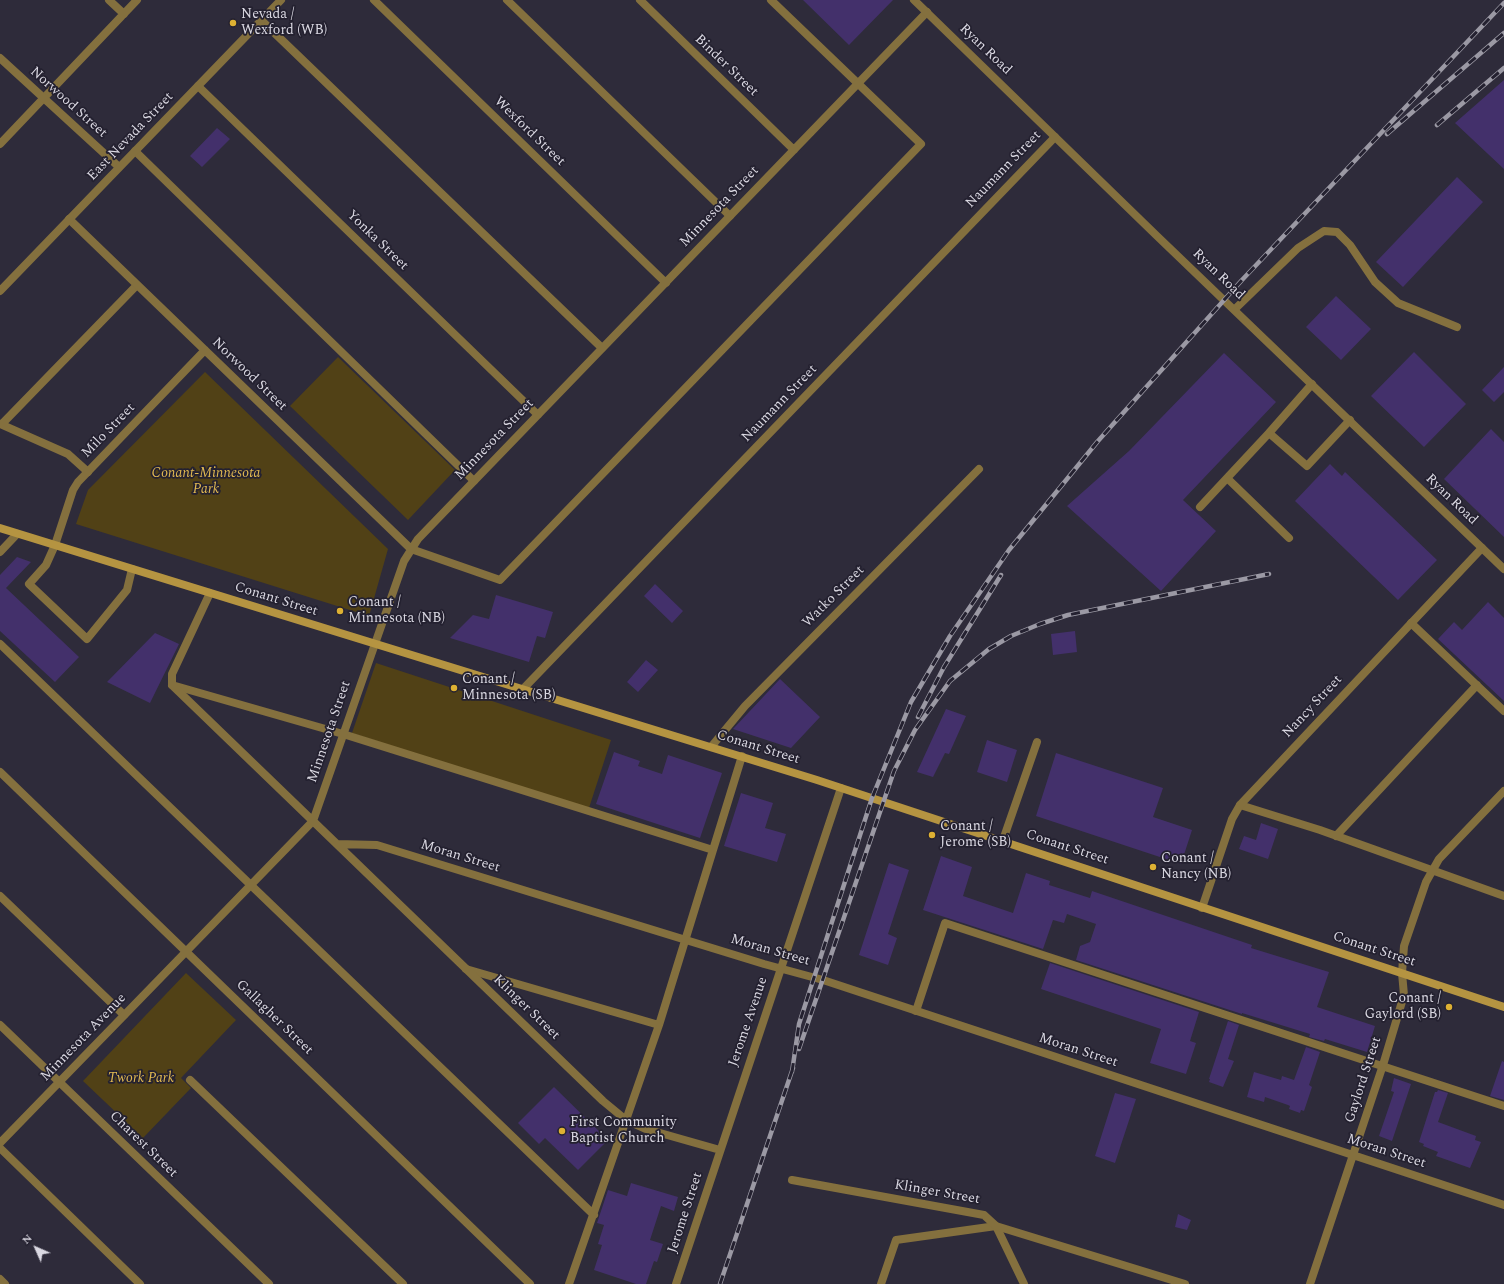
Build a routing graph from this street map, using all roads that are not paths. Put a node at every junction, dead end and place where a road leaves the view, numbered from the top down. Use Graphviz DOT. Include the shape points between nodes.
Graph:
graph roads {
  1 [pos="109,0"];
  2 [pos="137,0"];
  3 [pos="374,0"];
  4 [pos="507,0"];
  5 [pos="640,0"];
  6 [pos="771,0"];
  7 [pos="914,0"];
  8 [pos="279,1"];
  9 [pos="927,12"];
  10 [pos="124,14"];
  11 [pos="261,20"];
  12 [pos="0,58"];
  13 [pos="857,84"];
  14 [pos="198,86"];
  15 [pos="44,98"];
  16 [pos="1055,136"];
  17 [pos="0,144"];
  18 [pos="794,150"];
  19 [pos="135,151"];
  20 [pos="119,167"];
  21 [pos="730,216"];
  22 [pos="69,219"];
  23 [pos="666,283"];
  24 [pos="138,285"];
  25 [pos="0,291"];
  26 [pos="1235,309"];
  27 [pos="1457,327"];
  28 [pos="602,348"];
  29 [pos="205,350"];
  30 [pos="1312,384"];
  31 [pos="538,415"];
  32 [pos="1350,420"];
  33 [pos="1,424"];
  34 [pos="1269,433"];
  35 [pos="979,469"];
  36 [pos="88,472"];
  37 [pos="1227,478"];
  38 [pos="474,481"];
  39 [pos="1200,507"];
  40 [pos="0,528"];
  41 [pos="17,534"];
  42 [pos="1289,538"];
  43 [pos="55,545"];
  44 [pos="1482,548"];
  45 [pos="411,549"];
  46 [pos="0,552"];
  47 [pos="132,569"];
  48 [pos="1504,569"];
  49 [pos="210,593"];
  50 [pos="1411,623"];
  51 [pos="0,644"];
  52 [pos="375,644"];
  53 [pos="172,685"];
  54 [pos="1477,685"];
  55 [pos="523,689"];
  56 [pos="1504,711"];
  57 [pos="343,734"];
  58 [pos="1037,742"];
  59 [pos="711,747"];
  60 [pos="742,756"];
  61 [pos="0,772"];
  62 [pos="841,788"];
  63 [pos="1504,791"];
  64 [pos="1239,806"];
  65 [pos="313,821"];
  66 [pos="1336,836"];
  67 [pos="1003,840"];
  68 [pos="337,844"];
  69 [pos="713,850"];
  70 [pos="1431,871"];
  71 [pos="251,885"];
  72 [pos="0,896"];
  73 [pos="1504,896"];
  74 [pos="1202,908"];
  75 [pos="685,940"];
  76 [pos="187,952"];
  77 [pos="781,968"];
  78 [pos="466,969"];
  79 [pos="1402,973"];
  80 [pos="1504,1007"];
  81 [pos="916,1011"];
  82 [pos="124,1015"];
  83 [pos="0,1025"];
  84 [pos="659,1025"];
  85 [pos="1383,1066"];
  86 [pos="190,1080"];
  87 [pos="59,1082"];
  88 [pos="1504,1106"];
  89 [pos="626,1120"];
  90 [pos="0,1143"];
  91 [pos="0,1148"];
  92 [pos="720,1150"];
  93 [pos="1353,1155"];
  94 [pos="792,1180"];
  95 [pos="1504,1205"];
  96 [pos="594,1215"];
  97 [pos="996,1226"];
  98 [pos="0,1279"];
  99 [pos="5,1284"];
  100 [pos="140,1284"];
  101 [pos="269,1284"];
  102 [pos="404,1284"];
  103 [pos="530,1284"];
  104 [pos="569,1284"];
  105 [pos="676,1284"];
  106 [pos="881,1284"];
  107 [pos="1024,1284"];
  108 [pos="1185,1284"];
  109 [pos="1310,1284"];
  1 -- 10 [label="street"];
  2 -- 10 [label="street"];
  3 -- 23 [label="street, Wexford Street"];
  4 -- 21 [label="street"];
  5 -- 18 [label="street, Binder Street"];
  6 -- 13 [label="street"];
  7 -- 9 [label="street, Ryan Road"];
  8 -- 11 [label="street, East Nevada Street"];
  9 -- 13 [label="street, Minnesota Street"];
  9 -- 16 [label="street, Ryan Road"];
  10 -- 15 [label="street"];
  11 -- 14 [label="street, East Nevada Street"];
  11 -- 28 [label="street"];
  12 -- 15 [label="street, Norwood Street"];
  13 -- 18 [label="street, Minnesota Street"];
  13 -- 45 [label="street" via="921,144 500,580"];
  14 -- 19 [label="street, East Nevada Street"];
  14 -- 31 [label="street, Yonka Street"];
  15 -- 17 [label="street"];
  15 -- 20 [label="street, Norwood Street"];
  16 -- 26 [label="street, Ryan Road"];
  16 -- 55 [label="street, Naumann Street"];
  18 -- 21 [label="street, Minnesota Street"];
  19 -- 20 [label="street, East Nevada Street"];
  19 -- 38 [label="street"];
  20 -- 22 [label="street, East Nevada Street"];
  21 -- 23 [label="street, Minnesota Street"];
  22 -- 24 [label="street, Norwood Street"];
  22 -- 25 [label="street, East Nevada Street"];
  23 -- 28 [label="street, Minnesota Street"];
  24 -- 29 [label="street, Norwood Street"];
  24 -- 33 [label="street"];
  26 -- 27 [label="street" via="1298,248 1324,231 1337,232 1350,245 1375,282 1398,303"];
  26 -- 30 [label="street, Ryan Road"];
  28 -- 31 [label="street, Minnesota Street"];
  29 -- 36 [label="street, Milo Street"];
  29 -- 45 [label="street, Norwood Street"];
  30 -- 32 [label="street, Ryan Road"];
  30 -- 34 [label="street"];
  31 -- 38 [label="street, Minnesota Street"];
  32 -- 34 [label="street" via="1306,466"];
  32 -- 44 [label="street, Ryan Road"];
  33 -- 36 [label="street" via="68,454"];
  34 -- 37 [label="street"];
  35 -- 59 [label="street, Watko Street" via="745,706"];
  36 -- 43 [label="street, Milo Street" via="73,490"];
  37 -- 39 [label="street"];
  37 -- 42 [label="street"];
  38 -- 45 [label="street, Minnesota Street" via="418,538"];
  40 -- 41 [label="main road, Conant Street"];
  41 -- 43 [label="main road, Conant Street"];
  41 -- 46 [label="street"];
  43 -- 47 [label="main road, Conant Street"];
  43 -- 47 [label="street, Milo Street" via="46,565 29,584 87,639 127,590"];
  44 -- 48 [label="street, Ryan Road"];
  44 -- 50 [label="street, Nancy Street"];
  45 -- 52 [label="street, Minnesota Street" via="404,561"];
  47 -- 49 [label="main road, Conant Street"];
  49 -- 52 [label="main road, Conant Street"];
  49 -- 53 [label="street" via="172,674"];
  50 -- 54 [label="street"];
  50 -- 64 [label="street, Nancy Street"];
  51 -- 71 [label="street"];
  52 -- 55 [label="main road, Conant Street"];
  52 -- 57 [label="street, Minnesota Street"];
  53 -- 57 [label="street"];
  53 -- 65 [label="street"];
  54 -- 56 [label="street"];
  54 -- 66 [label="street"];
  55 -- 59 [label="main road, Conant Street"];
  57 -- 65 [label="street, Minnesota Street"];
  57 -- 69 [label="street"];
  58 -- 67 [label="street"];
  59 -- 60 [label="main road, Conant Street"];
  60 -- 62 [label="main road, Conant Street"];
  60 -- 69 [label="street"];
  61 -- 76 [label="street, Gallagher Street"];
  62 -- 67 [label="main road, Conant Street"];
  62 -- 77 [label="street, Jerome Avenue"];
  63 -- 70 [label="street, Gaylord Street" via="1439,859"];
  64 -- 66 [label="street"];
  64 -- 74 [label="street, Nancy Street"];
  65 -- 68 [label="street"];
  65 -- 71 [label="street, Minnesota Street"];
  66 -- 70 [label="street"];
  67 -- 74 [label="main road, Conant Street"];
  68 -- 75 [label="street, Moran Street" via="377,845"];
  68 -- 78 [label="street, Klinger Street"];
  69 -- 75 [label="street"];
  70 -- 73 [label="street"];
  70 -- 79 [label="street, Gaylord Street" via="1404,946"];
  71 -- 76 [label="street, Minnesota Street"];
  71 -- 96 [label="street"];
  72 -- 82 [label="street"];
  74 -- 79 [label="main road, Conant Street"];
  75 -- 77 [label="street, Moran Street"];
  75 -- 84 [label="street"];
  76 -- 82 [label="street, Minnesota Avenue"];
  76 -- 103 [label="street, Gallagher Street"];
  77 -- 81 [label="street, Moran Street"];
  77 -- 92 [label="street, Jerome Avenue"];
  78 -- 84 [label="street"];
  78 -- 89 [label="street, Klinger Street"];
  79 -- 80 [label="main road, Conant Street"];
  79 -- 85 [label="street, Gaylord Street" via="1404,995"];
  81 -- 85 [label="street" via="945,923"];
  81 -- 93 [label="street, Moran Street"];
  82 -- 87 [label="street, Minnesota Avenue"];
  83 -- 87 [label="street, Charest Street"];
  84 -- 89 [label="street"];
  85 -- 88 [label="street"];
  85 -- 93 [label="street, Gaylord Street"];
  86 -- 102 [label="street"];
  87 -- 90 [label="street, Minnesota Avenue"];
  87 -- 101 [label="street, Charest Street"];
  89 -- 92 [label="street, Klinger Street" via="646,1129"];
  89 -- 96 [label="street"];
  91 -- 100 [label="street"];
  92 -- 105 [label="street, Jerome Street"];
  93 -- 95 [label="street, Moran Street"];
  93 -- 109 [label="street, Gaylord Street"];
  94 -- 97 [label="street, Klinger Street" via="984,1215"];
  96 -- 104 [label="street"];
  97 -- 106 [label="street" via="896,1240"];
  97 -- 107 [label="street"];
  97 -- 108 [label="street, Klinger Street"];
  98 -- 99 [label="street"];
}
